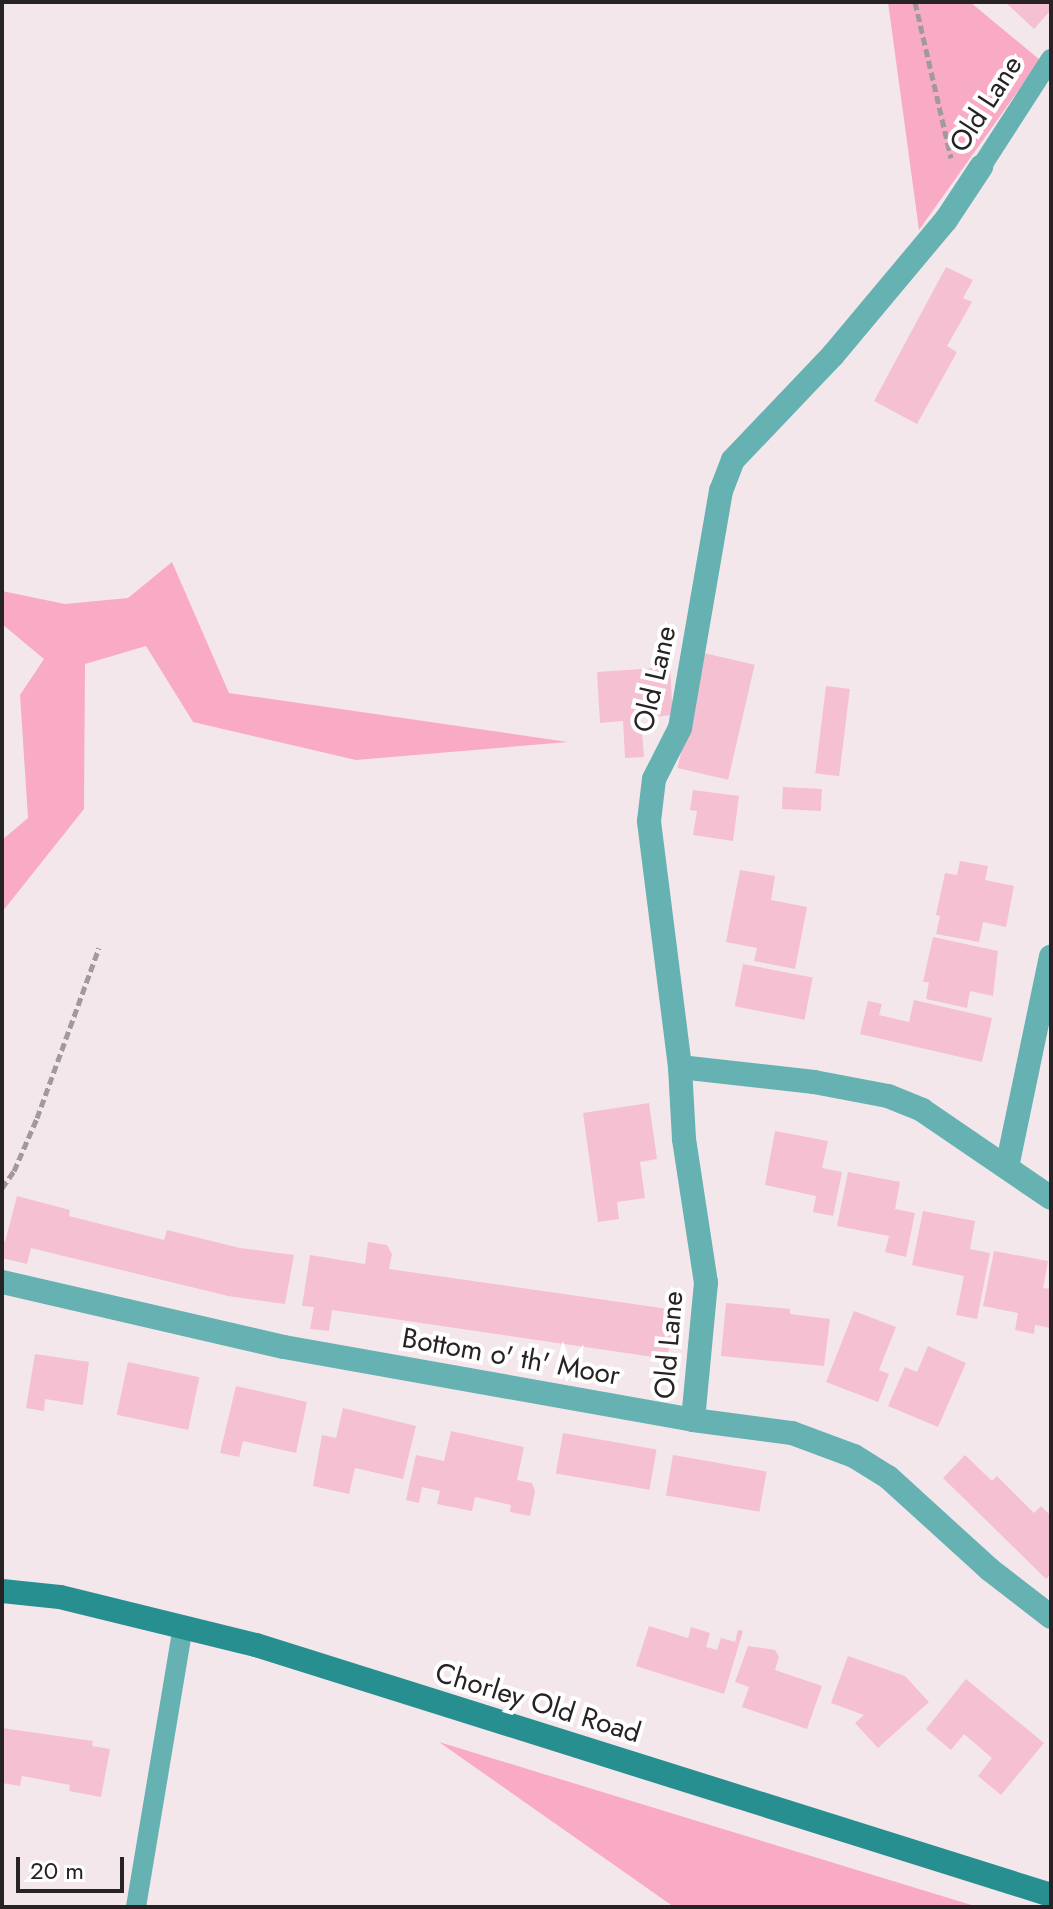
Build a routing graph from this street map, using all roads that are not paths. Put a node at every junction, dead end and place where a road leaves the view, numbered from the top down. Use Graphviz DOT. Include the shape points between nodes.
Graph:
graph roads {
  1 [pos="1051,59"];
  2 [pos="981,167"];
  3 [pos="1051,957"];
  4 [pos="680,1067"];
  5 [pos="1007,1167"];
  6 [pos="1051,1198"];
  7 [pos="2,1282"];
  8 [pos="693,1420"];
  9 [pos="2,1591"];
  10 [pos="1051,1617"];
  11 [pos="183,1627"];
  12 [pos="1051,1895"];
  13 [pos="136,1907"];
  1 -- 2 [label="lane, Old Lane"];
  2 -- 4 [label="street, Old Lane" via="833,355 733,460 721,491 680,728 654,779 650,799"];
  3 -- 5 [label="street"];
  4 -- 5 [label="street" via="888,1096 922,1110"];
  4 -- 8 [label="street, Old Lane" via="684,1139 706,1283"];
  5 -- 6 [label="street"];
  7 -- 8 [label="street, Bottom o' th' Moor" via="284,1347"];
  8 -- 10 [label="street, Bottom o' th' Moor" via="792,1433 854,1456 888,1477"];
  9 -- 11 [label="main road, Chorley Old Road" via="60,1597"];
  11 -- 12 [label="main road, Chorley Old Road"];
  11 -- 13 [label="lane"];
}
